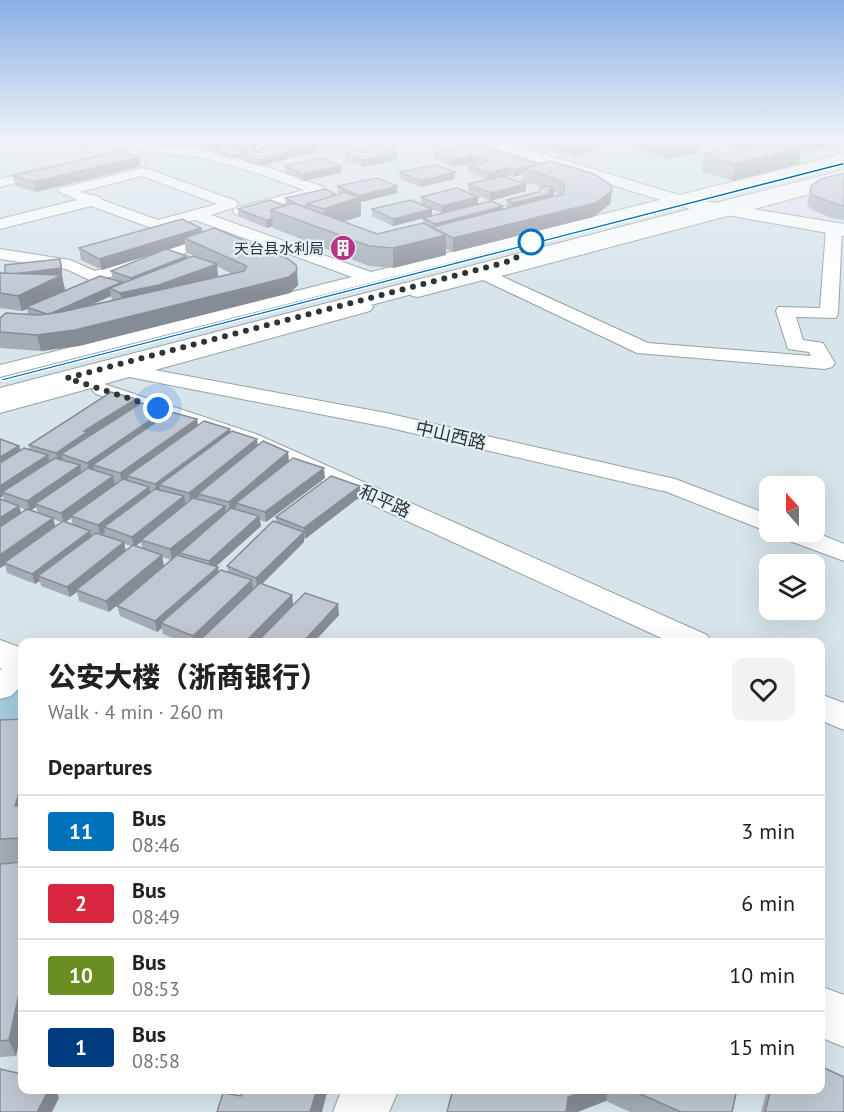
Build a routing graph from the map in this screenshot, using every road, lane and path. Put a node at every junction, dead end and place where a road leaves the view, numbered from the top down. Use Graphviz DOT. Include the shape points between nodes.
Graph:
graph roads {
  1 [pos="67,191"];
  2 [pos="195,191"];
  3 [pos="315,191"];
  4 [pos="644,191"];
  5 [pos="732,191"];
  6 [pos="775,191"];
  7 [pos="113,195"];
  8 [pos="91,200"];
  9 [pos="680,202"];
  10 [pos="722,210"];
  11 [pos="202,217"];
  12 [pos="0,224"];
  13 [pos="839,230"];
  14 [pos="239,231"];
  15 [pos="0,254"];
  16 [pos="484,275"];
  17 [pos="374,279"];
  18 [pos="404,288"];
  19 [pos="0,357"];
  20 [pos="48,369"];
  21 [pos="0,371"];
  22 [pos="126,371"];
  23 [pos="0,379"];
  24 [pos="0,396"];
  25 [pos="0,406"];
  26 [pos="759,520"];
  27 [pos="816,542"];
  28 [pos="844,553"];
  29 [pos="687,638"];
  30 [pos="0,653"];
  31 [pos="18,661"];
  32 [pos="18,672"];
  33 [pos="0,688"];
  34 [pos="825,708"];
  35 [pos="844,718"];
  36 [pos="825,1013"];
  37 [pos="844,1022"];
  38 [pos="369,1094"];
  39 [pos="361,1112"];
  1 -- 8 [label="street" via="60,192"];
  2 -- 11 [label="street" via="231,204"];
  3 -- 11 [label="street"];
  4 -- 9 [label="main road"];
  5 -- 9 [label="main road"];
  6 -- 10 [label="street"];
  7 -- 8 [label="street"];
  8 -- 11 [label="street" via="157,225"];
  8 -- 12 [label="street"];
  9 -- 10 [label="main road"];
  9 -- 17 [label="main road"];
  10 -- 13 [label="main road"];
  10 -- 16 [label="street"];
  10 -- 18 [label="main road"];
  11 -- 14 [label="street"];
  13 -- 16 [label="street" via="829,314 785,311 795,345 816,347 825,363 644,349"];
  14 -- 15 [label="street" via="94,277 70,265"];
  14 -- 17 [label="street"];
  16 -- 22 [label="street"];
  17 -- 18 [label="street"];
  17 -- 20 [label="main road"];
  18 -- 20 [label="main road"];
  19 -- 20 [label="street"];
  20 -- 21 [label="street"];
  20 -- 23 [label="main road"];
  20 -- 24 [label="main road"];
  20 -- 29 [label="street, 和平路" via="248,439"];
  22 -- 25 [label="street"];
  22 -- 26 [label="street, 中山西路" via="386,420 675,486"];
  27 -- 28 [label="street"];
  30 -- 31 [label="main road"];
  32 -- 33 [label="street"];
  34 -- 35 [label="street"];
  36 -- 37 [label="main road"];
  38 -- 39 [label="main road"];
}
